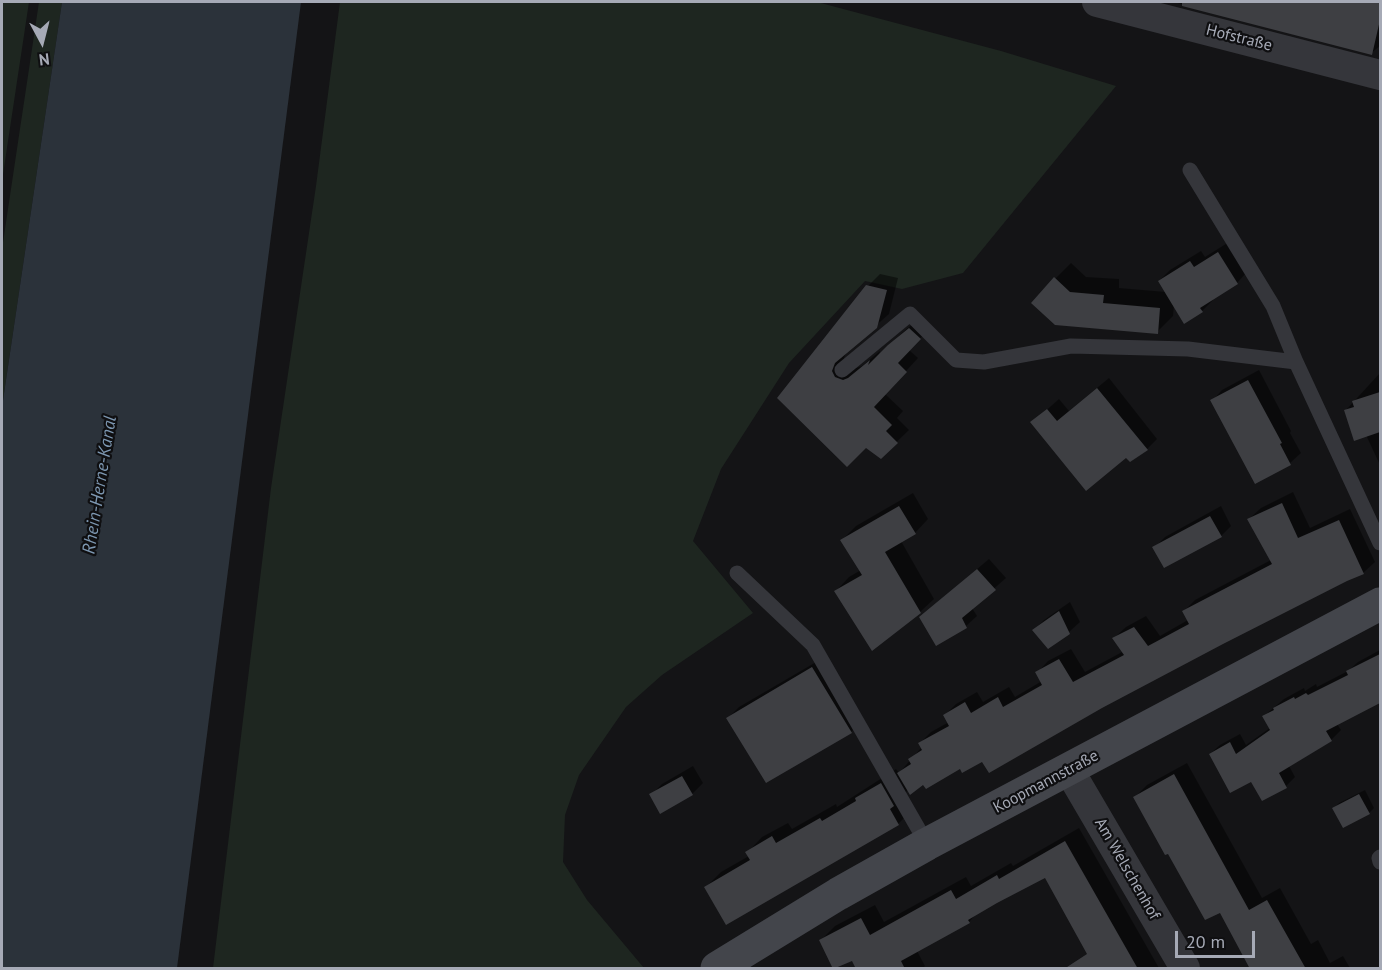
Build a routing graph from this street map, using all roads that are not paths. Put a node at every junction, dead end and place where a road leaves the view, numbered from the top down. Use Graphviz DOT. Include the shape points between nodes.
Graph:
graph roads {
  1 [pos="1097,2"];
  2 [pos="1380,75"];
  3 [pos="1190,170"];
  4 [pos="1296,362"];
  5 [pos="842,370"];
  6 [pos="1380,543"];
  7 [pos="737,573"];
  8 [pos="1380,604"];
  9 [pos="1069,770"];
  10 [pos="927,844"];
  11 [pos="717,969"];
  12 [pos="1185,969"];
  1 -- 2 [label="street, Hofstraße"];
  3 -- 4 [label="lane" via="1273,306"];
  4 -- 5 [label="lane" via="1188,349 1071,346 984,362 956,360 910,314"];
  4 -- 6 [label="lane"];
  7 -- 10 [label="lane" via="813,645"];
  8 -- 9 [label="street, Koopmannstraße"];
  9 -- 10 [label="street, Koopmannstraße"];
  9 -- 12 [label="street, Am Welschenhof"];
  10 -- 11 [label="street, Koopmannstraße"];
}
